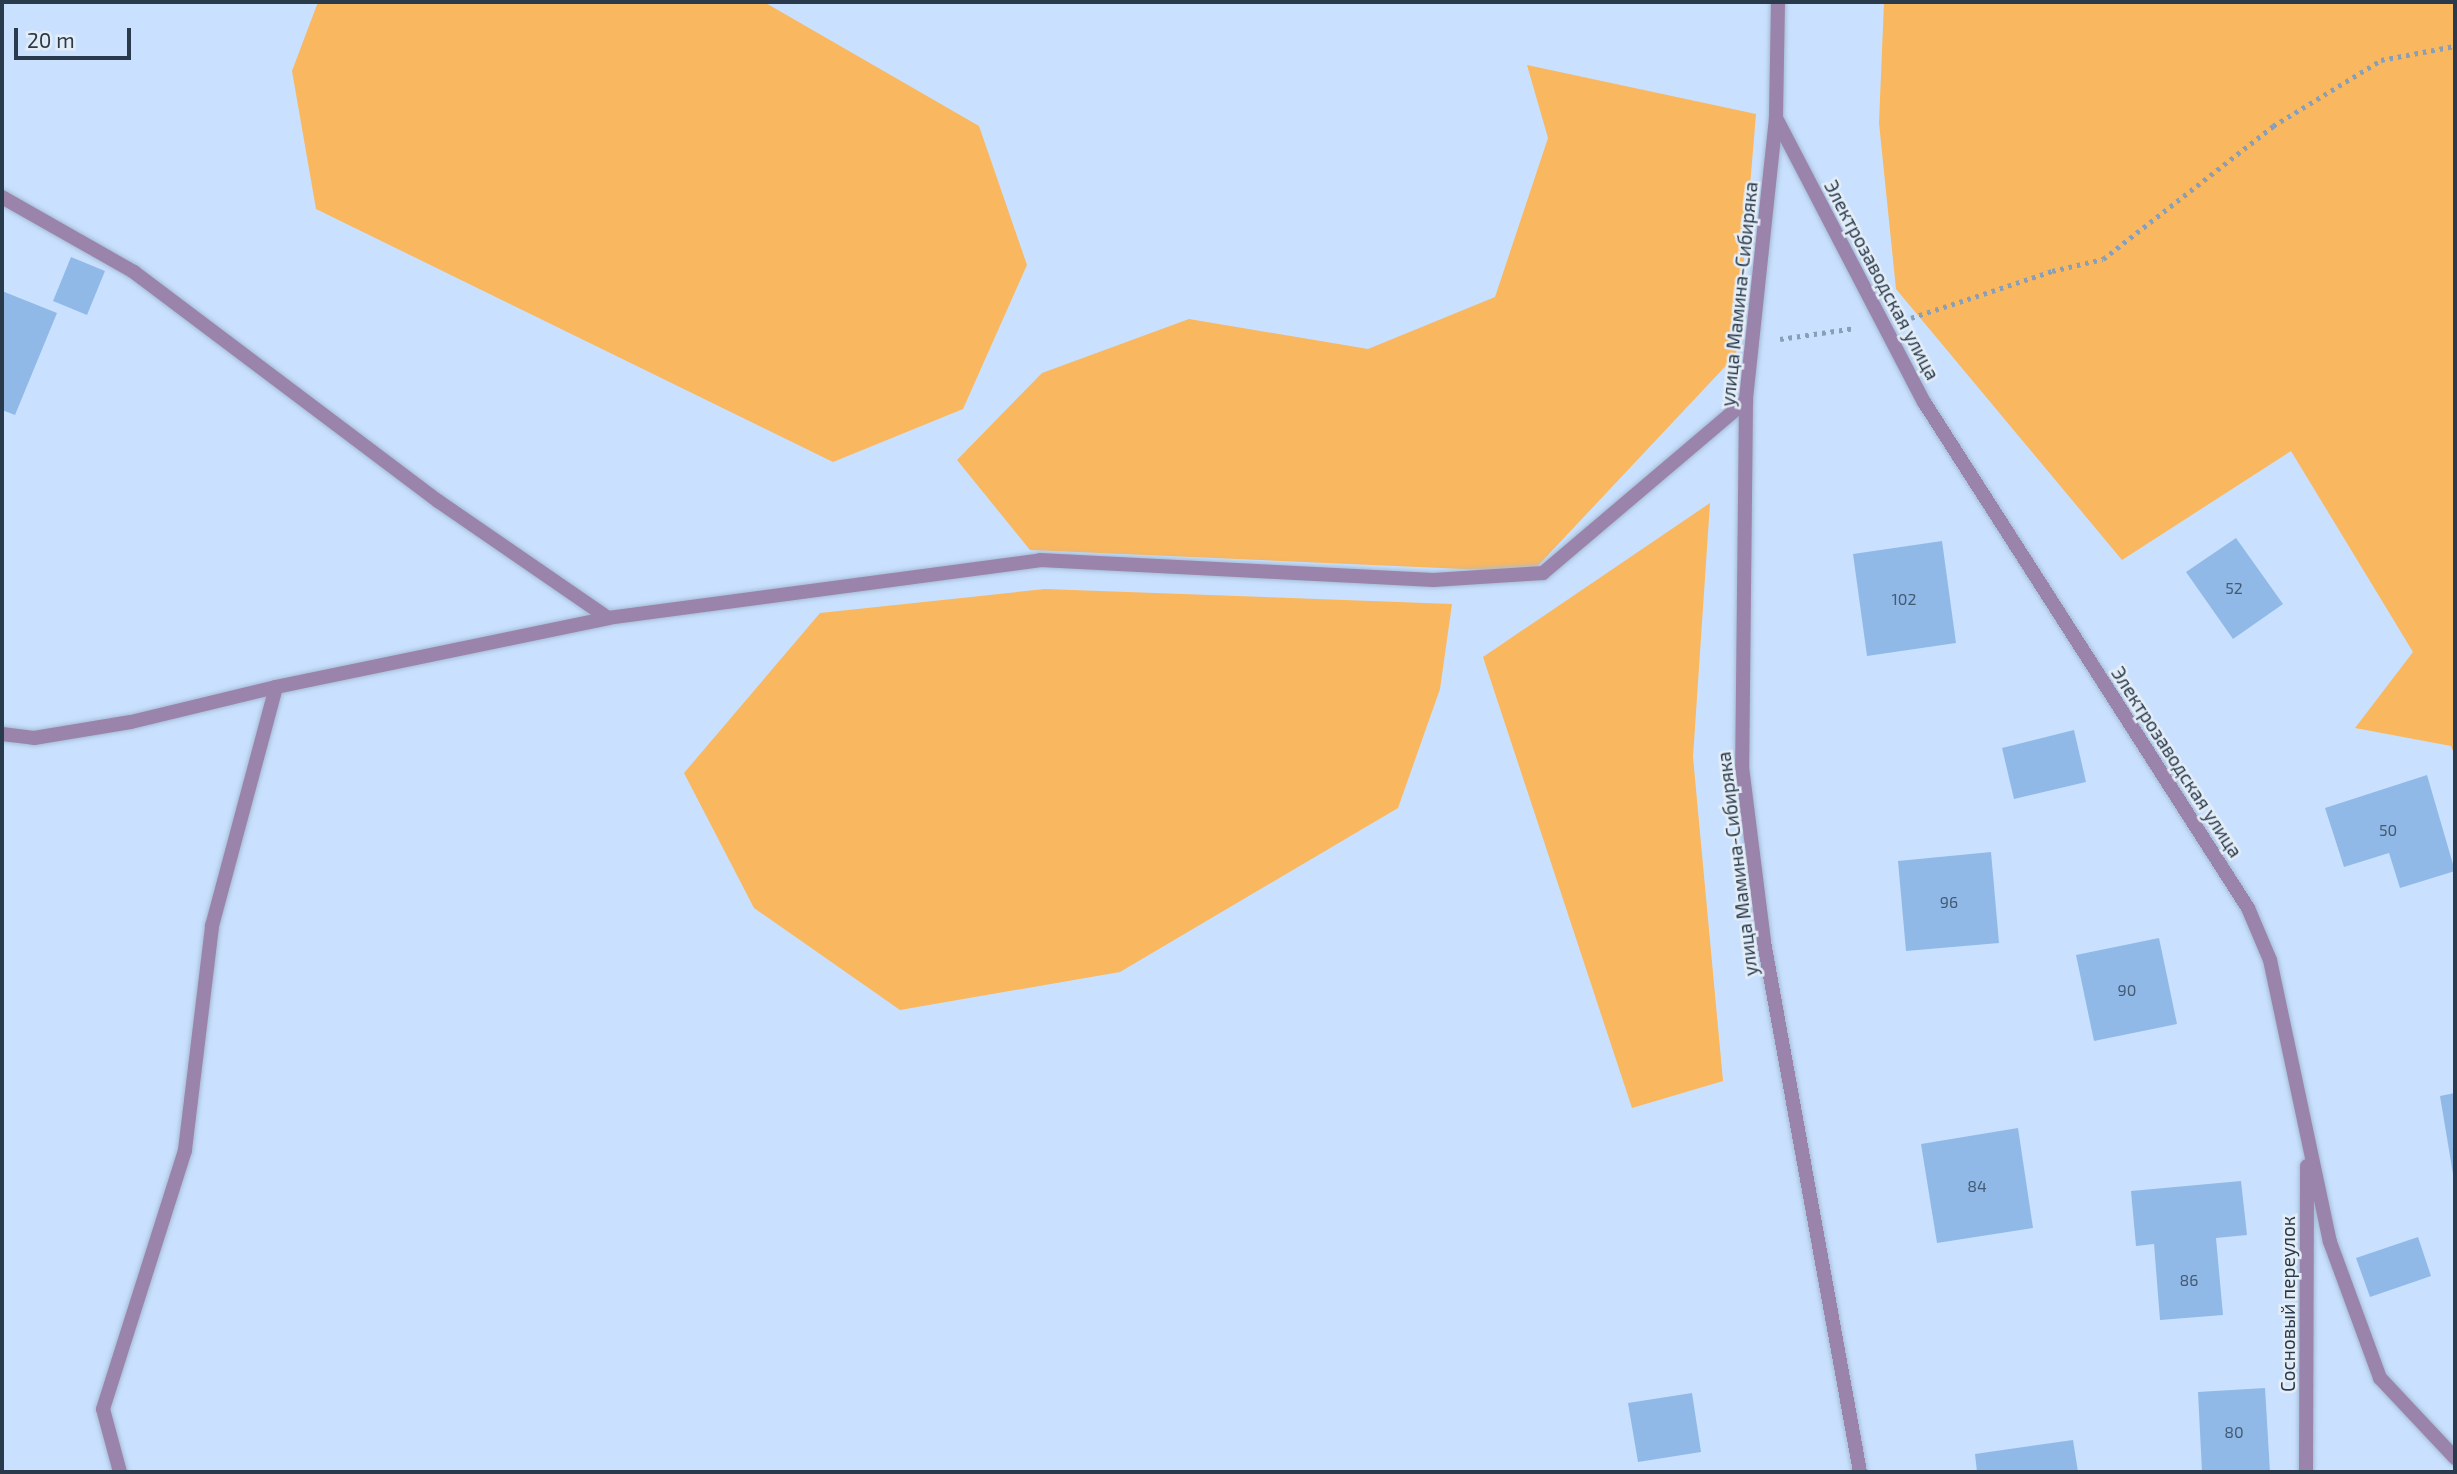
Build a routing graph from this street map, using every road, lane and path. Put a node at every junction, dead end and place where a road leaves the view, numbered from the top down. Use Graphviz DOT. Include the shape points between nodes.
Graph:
graph roads {
  1 [pos="1778,2"];
  2 [pos="2455,46"];
  3 [pos="1776,118"];
  4 [pos="2,197"];
  5 [pos="1885,326"];
  6 [pos="1752,345"];
  7 [pos="1746,401"];
  8 [pos="608,618"];
  9 [pos="276,687"];
  10 [pos="2,734"];
  11 [pos="2308,1137"];
  12 [pos="2455,1458"];
  13 [pos="120,1472"];
  14 [pos="1860,1472"];
  15 [pos="2306,1472"];
  1 -- 3 [label="street, улица Мамина-Сибиряка"];
  2 -- 5 [label="path" via="2381,60 2359,73 2273,126 2103,259 2052,271"];
  3 -- 5 [label="street, Электрозаводская улица"];
  3 -- 6 [label="street, улица Мамина-Сибиряка"];
  4 -- 8 [label="street" via="134,272 438,501"];
  5 -- 6 [label="path" via="1829,329"];
  5 -- 11 [label="street, Электрозаводская улица" via="1924,402 2248,908 2270,960"];
  6 -- 7 [label="street, улица Мамина-Сибиряка"];
  7 -- 8 [label="street" via="1543,573 1433,580 1040,560"];
  7 -- 14 [label="street, улица Мамина-Сибиряка" via="1742,767 1763,942"];
  8 -- 9 [label="street"];
  9 -- 10 [label="street" via="119,724 34,738"];
  9 -- 13 [label="street" via="212,926 185,1150 103,1409"];
  11 -- 12 [label="street, Электрозаводская улица" via="2330,1242 2380,1378"];
  11 -- 15 [label="street, Сосновый переулок"];
}
